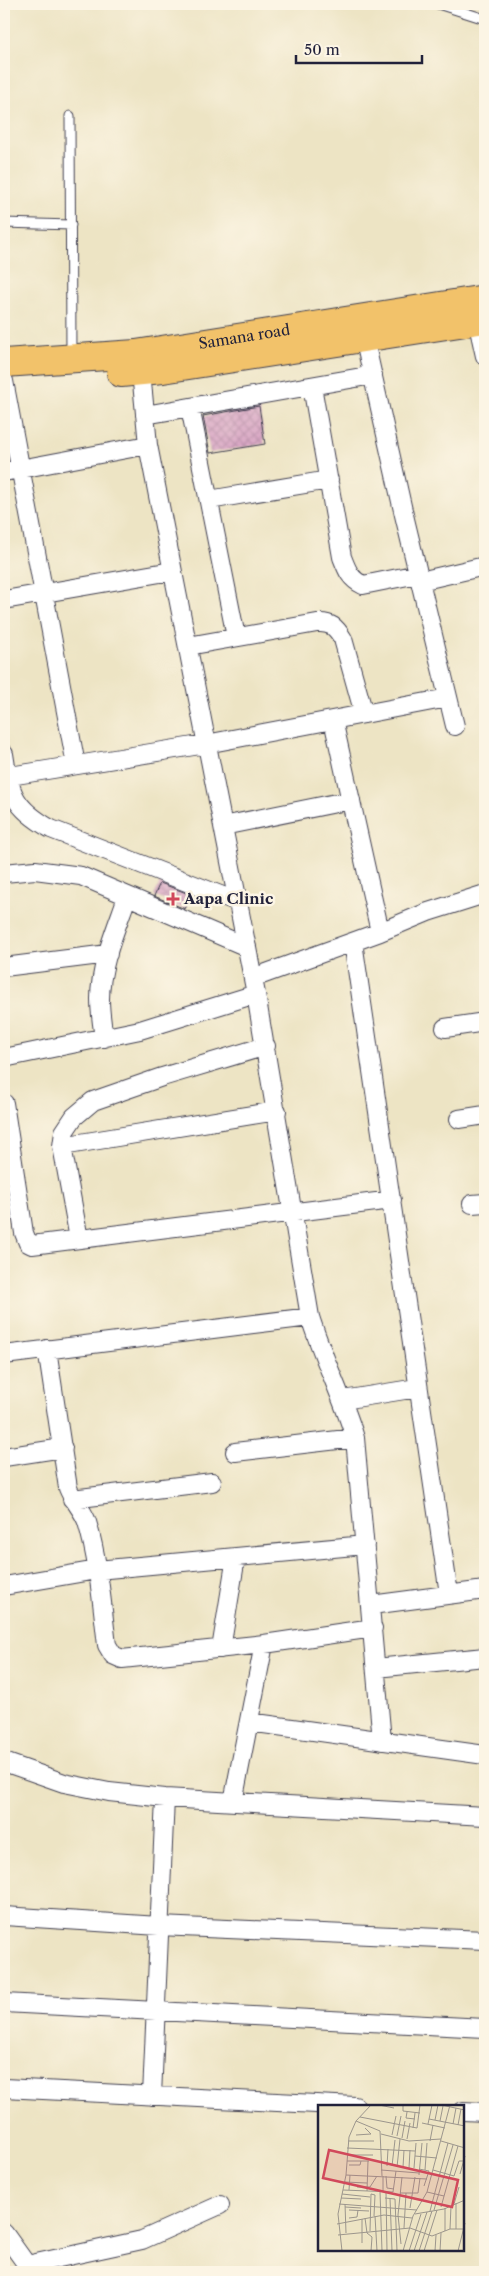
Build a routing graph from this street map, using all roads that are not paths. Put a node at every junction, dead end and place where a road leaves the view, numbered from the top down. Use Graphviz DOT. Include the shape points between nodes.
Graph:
graph roads {
  1 [pos="438,4"];
  2 [pos="485,20"];
  3 [pos="70,116"];
  4 [pos="4,223"];
  5 [pos="71,225"];
  6 [pos="482,313"];
  7 [pos="364,337"];
  8 [pos="485,356"];
  9 [pos="71,358"];
  10 [pos="4,362"];
  11 [pos="141,372"];
  12 [pos="372,375"];
  13 [pos="4,381"];
  14 [pos="312,386"];
  15 [pos="190,407"];
  16 [pos="145,415"];
  17 [pos="148,445"];
  18 [pos="12,470"];
  19 [pos="329,480"];
  20 [pos="208,500"];
  21 [pos="485,566"];
  22 [pos="172,571"];
  23 [pos="419,577"];
  24 [pos="44,592"];
  25 [pos="4,600"];
  26 [pos="236,637"];
  27 [pos="188,646"];
  28 [pos="448,698"];
  29 [pos="364,714"];
  30 [pos="333,720"];
  31 [pos="455,726"];
  32 [pos="206,744"];
  33 [pos="4,754"];
  34 [pos="76,765"];
  35 [pos="6,777"];
  36 [pos="350,800"];
  37 [pos="223,826"];
  38 [pos="4,872"];
  39 [pos="485,894"];
  40 [pos="127,897"];
  41 [pos="238,902"];
  42 [pos="380,932"];
  43 [pos="353,942"];
  44 [pos="247,947"];
  45 [pos="108,954"];
  46 [pos="4,967"];
  47 [pos="255,986"];
  48 [pos="485,1022"];
  49 [pos="445,1028"];
  50 [pos="104,1038"];
  51 [pos="266,1046"];
  52 [pos="4,1058"];
  53 [pos="4,1103"];
  54 [pos="277,1111"];
  55 [pos="485,1116"];
  56 [pos="459,1119"];
  57 [pos="62,1146"];
  58 [pos="392,1200"];
  59 [pos="292,1214"];
  60 [pos="79,1239"];
  61 [pos="310,1317"];
  62 [pos="47,1349"];
  63 [pos="4,1355"];
  64 [pos="417,1388"];
  65 [pos="343,1400"];
  66 [pos="355,1438"];
  67 [pos="63,1448"];
  68 [pos="235,1452"];
  69 [pos="4,1457"];
  70 [pos="212,1482"];
  71 [pos="72,1499"];
  72 [pos="366,1544"];
  73 [pos="236,1557"];
  74 [pos="97,1570"];
  75 [pos="4,1586"];
  76 [pos="485,1590"];
  77 [pos="449,1594"];
  78 [pos="371,1605"];
  79 [pos="373,1628"];
  80 [pos="264,1644"];
  81 [pos="221,1649"];
  82 [pos="485,1657"];
  83 [pos="376,1668"];
  84 [pos="248,1722"];
  85 [pos="382,1741"];
  86 [pos="485,1755"];
  87 [pos="4,1762"];
  88 [pos="165,1798"];
  89 [pos="233,1802"];
  90 [pos="485,1816"];
  91 [pos="4,1916"];
  92 [pos="159,1926"];
  93 [pos="485,1940"];
  94 [pos="4,2003"];
  95 [pos="155,2012"];
  96 [pos="485,2028"];
  97 [pos="4,2088"];
  98 [pos="152,2096"];
  99 [pos="335,2105"];
  100 [pos="464,2111"];
  101 [pos="485,2112"];
  102 [pos="220,2205"];
  103 [pos="4,2233"];
  104 [pos="20,2262"];
  1 -- 2 [label="lane"];
  3 -- 5 [label="lane"];
  4 -- 5 [label="lane"];
  5 -- 9 [label="lane"];
  6 -- 7 [label="main road, Samana road"];
  6 -- 8 [label="street"];
  6 -- 9 [label="main road, Samana road" via="136,354"];
  7 -- 11 [label="main road, Samana road"];
  7 -- 12 [label="street"];
  9 -- 10 [label="main road, Samana road"];
  11 -- 13 [label="main road, Samana road"];
  11 -- 16 [label="street"];
  12 -- 14 [label="street"];
  12 -- 23 [label="street"];
  13 -- 18 [label="street"];
  14 -- 15 [label="street"];
  14 -- 19 [label="street"];
  15 -- 16 [label="street"];
  15 -- 20 [label="street"];
  16 -- 17 [label="street"];
  17 -- 18 [label="street"];
  17 -- 22 [label="street"];
  18 -- 24 [label="street"];
  19 -- 20 [label="street"];
  19 -- 23 [label="street" via="342,557 355,582 363,585"];
  20 -- 26 [label="street"];
  21 -- 23 [label="street"];
  22 -- 24 [label="street"];
  22 -- 27 [label="street"];
  23 -- 28 [label="street"];
  24 -- 25 [label="street"];
  24 -- 34 [label="street"];
  26 -- 27 [label="street"];
  26 -- 29 [label="street" via="328,622 343,639"];
  27 -- 32 [label="street"];
  28 -- 29 [label="street"];
  28 -- 31 [label="street"];
  29 -- 30 [label="street"];
  30 -- 32 [label="street"];
  30 -- 36 [label="street"];
  32 -- 34 [label="street"];
  32 -- 37 [label="street"];
  33 -- 35 [label="street"];
  34 -- 35 [label="street"];
  35 -- 41 [label="street" via="16,801 30,817 51,829"];
  36 -- 37 [label="street"];
  36 -- 42 [label="street"];
  37 -- 41 [label="street"];
  38 -- 40 [label="street" via="35,870 82,876"];
  39 -- 42 [label="street"];
  40 -- 44 [label="street"];
  40 -- 45 [label="street"];
  41 -- 44 [label="street"];
  42 -- 43 [label="street"];
  43 -- 47 [label="street"];
  43 -- 58 [label="street"];
  44 -- 47 [label="street"];
  45 -- 46 [label="street"];
  45 -- 50 [label="street" via="100,999"];
  47 -- 50 [label="street" via="140,1030"];
  47 -- 51 [label="street"];
  48 -- 49 [label="street"];
  50 -- 52 [label="street"];
  51 -- 54 [label="street"];
  51 -- 57 [label="street" via="93,1101 74,1117 64,1132"];
  53 -- 60 [label="street" via="26,1239 32,1245"];
  54 -- 57 [label="street"];
  54 -- 59 [label="street"];
  55 -- 56 [label="street"];
  57 -- 60 [label="street"];
  58 -- 59 [label="street"];
  58 -- 64 [label="street"];
  59 -- 60 [label="street"];
  59 -- 61 [label="street"];
  61 -- 62 [label="street"];
  61 -- 65 [label="street"];
  62 -- 63 [label="street"];
  62 -- 67 [label="street"];
  64 -- 65 [label="street"];
  64 -- 77 [label="street"];
  65 -- 66 [label="street"];
  66 -- 68 [label="street"];
  66 -- 72 [label="street"];
  67 -- 69 [label="street"];
  67 -- 71 [label="street"];
  70 -- 71 [label="street"];
  71 -- 74 [label="street" via="84,1516"];
  72 -- 73 [label="street"];
  72 -- 78 [label="street"];
  73 -- 74 [label="street"];
  73 -- 81 [label="street"];
  74 -- 75 [label="street"];
  74 -- 81 [label="street" via="107,1646 113,1655 122,1659"];
  76 -- 77 [label="street"];
  77 -- 78 [label="street"];
  78 -- 79 [label="street"];
  79 -- 80 [label="street"];
  79 -- 83 [label="street"];
  80 -- 81 [label="street"];
  80 -- 84 [label="street"];
  82 -- 83 [label="street"];
  83 -- 85 [label="street"];
  84 -- 85 [label="street"];
  84 -- 89 [label="street"];
  85 -- 86 [label="street"];
  87 -- 88 [label="street" via="64,1783"];
  88 -- 89 [label="street"];
  88 -- 92 [label="street"];
  89 -- 90 [label="street"];
  91 -- 92 [label="street"];
  92 -- 93 [label="street"];
  92 -- 95 [label="street"];
  94 -- 95 [label="street"];
  95 -- 96 [label="street"];
  95 -- 98 [label="street"];
  97 -- 98 [label="street"];
  98 -- 99 [label="street"];
  100 -- 101 [label="street"];
  102 -- 104 [label="street" via="142,2240"];
  103 -- 104 [label="street"];
}
